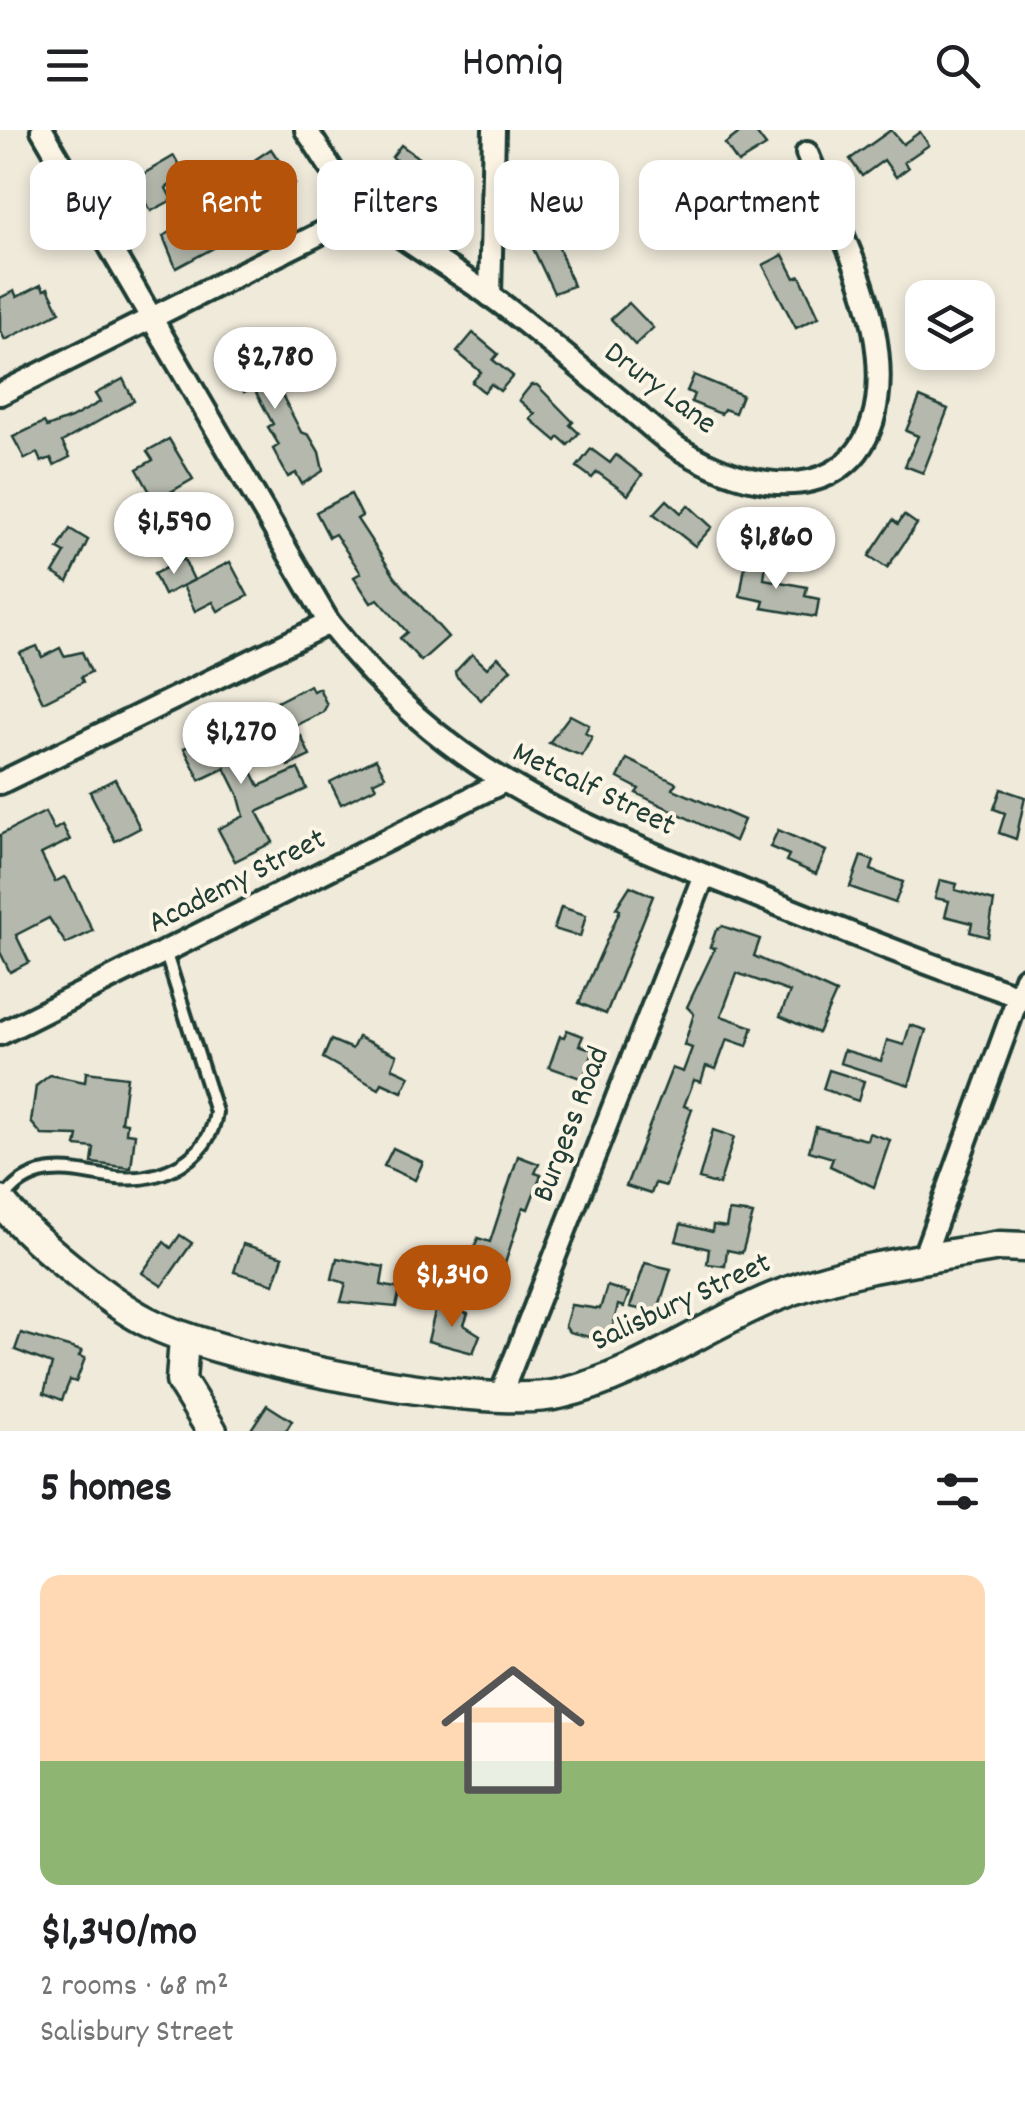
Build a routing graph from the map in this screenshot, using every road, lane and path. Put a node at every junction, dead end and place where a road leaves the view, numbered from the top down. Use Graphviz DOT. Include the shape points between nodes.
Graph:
graph roads {
  1 [pos="42,130"];
  2 [pos="306,130"];
  3 [pos="494,130"];
  4 [pos="808,153"];
  5 [pos="326,160"];
  6 [pos="317,236"];
  7 [pos="425,250"];
  8 [pos="490,296"];
  9 [pos="152,319"];
  10 [pos="0,394"];
  11 [pos="329,624"];
  12 [pos="0,783"];
  13 [pos="501,783"];
  14 [pos="704,875"];
  15 [pos="166,954"];
  16 [pos="1022,987"];
  17 [pos="0,1034"];
  18 [pos="0,1202"];
  19 [pos="1025,1247"];
  20 [pos="923,1260"];
  21 [pos="184,1338"];
  22 [pos="498,1399"];
  23 [pos="212,1431"];
  1 -- 9 [label="street, Metcalf Street"];
  2 -- 5 [label="street, Drury Lane"];
  3 -- 8 [label="street"];
  4 -- 8 [label="street, Drury Lane" via="868,306 877,352 865,435 848,462 825,479 792,486 758,483 680,450"];
  6 -- 9 [label="street"];
  7 -- 8 [label="street, Drury Lane"];
  9 -- 10 [label="street"];
  9 -- 11 [label="street, Metcalf Street"];
  11 -- 12 [label="street"];
  11 -- 13 [label="street, Metcalf Street" via="415,719"];
  13 -- 14 [label="street, Metcalf Street" via="578,824"];
  13 -- 15 [label="street, Academy Street"];
  14 -- 16 [label="street, Metcalf Street" via="926,964"];
  14 -- 22 [label="street, Burgess Road"];
  15 -- 17 [label="street, Academy Street"];
  15 -- 18 [label="lane" via="216,1112 213,1133 191,1160 142,1178 43,1172 19,1182"];
  16 -- 20 [label="street"];
  18 -- 21 [label="main road, Salisbury Street" via="110,1298"];
  19 -- 20 [label="main road, Salisbury Street"];
  20 -- 22 [label="main road, Salisbury Street" via="786,1292 592,1385"];
  21 -- 22 [label="main road, Salisbury Street" via="373,1380"];
  21 -- 23 [label="main road" via="182,1381"];
}
